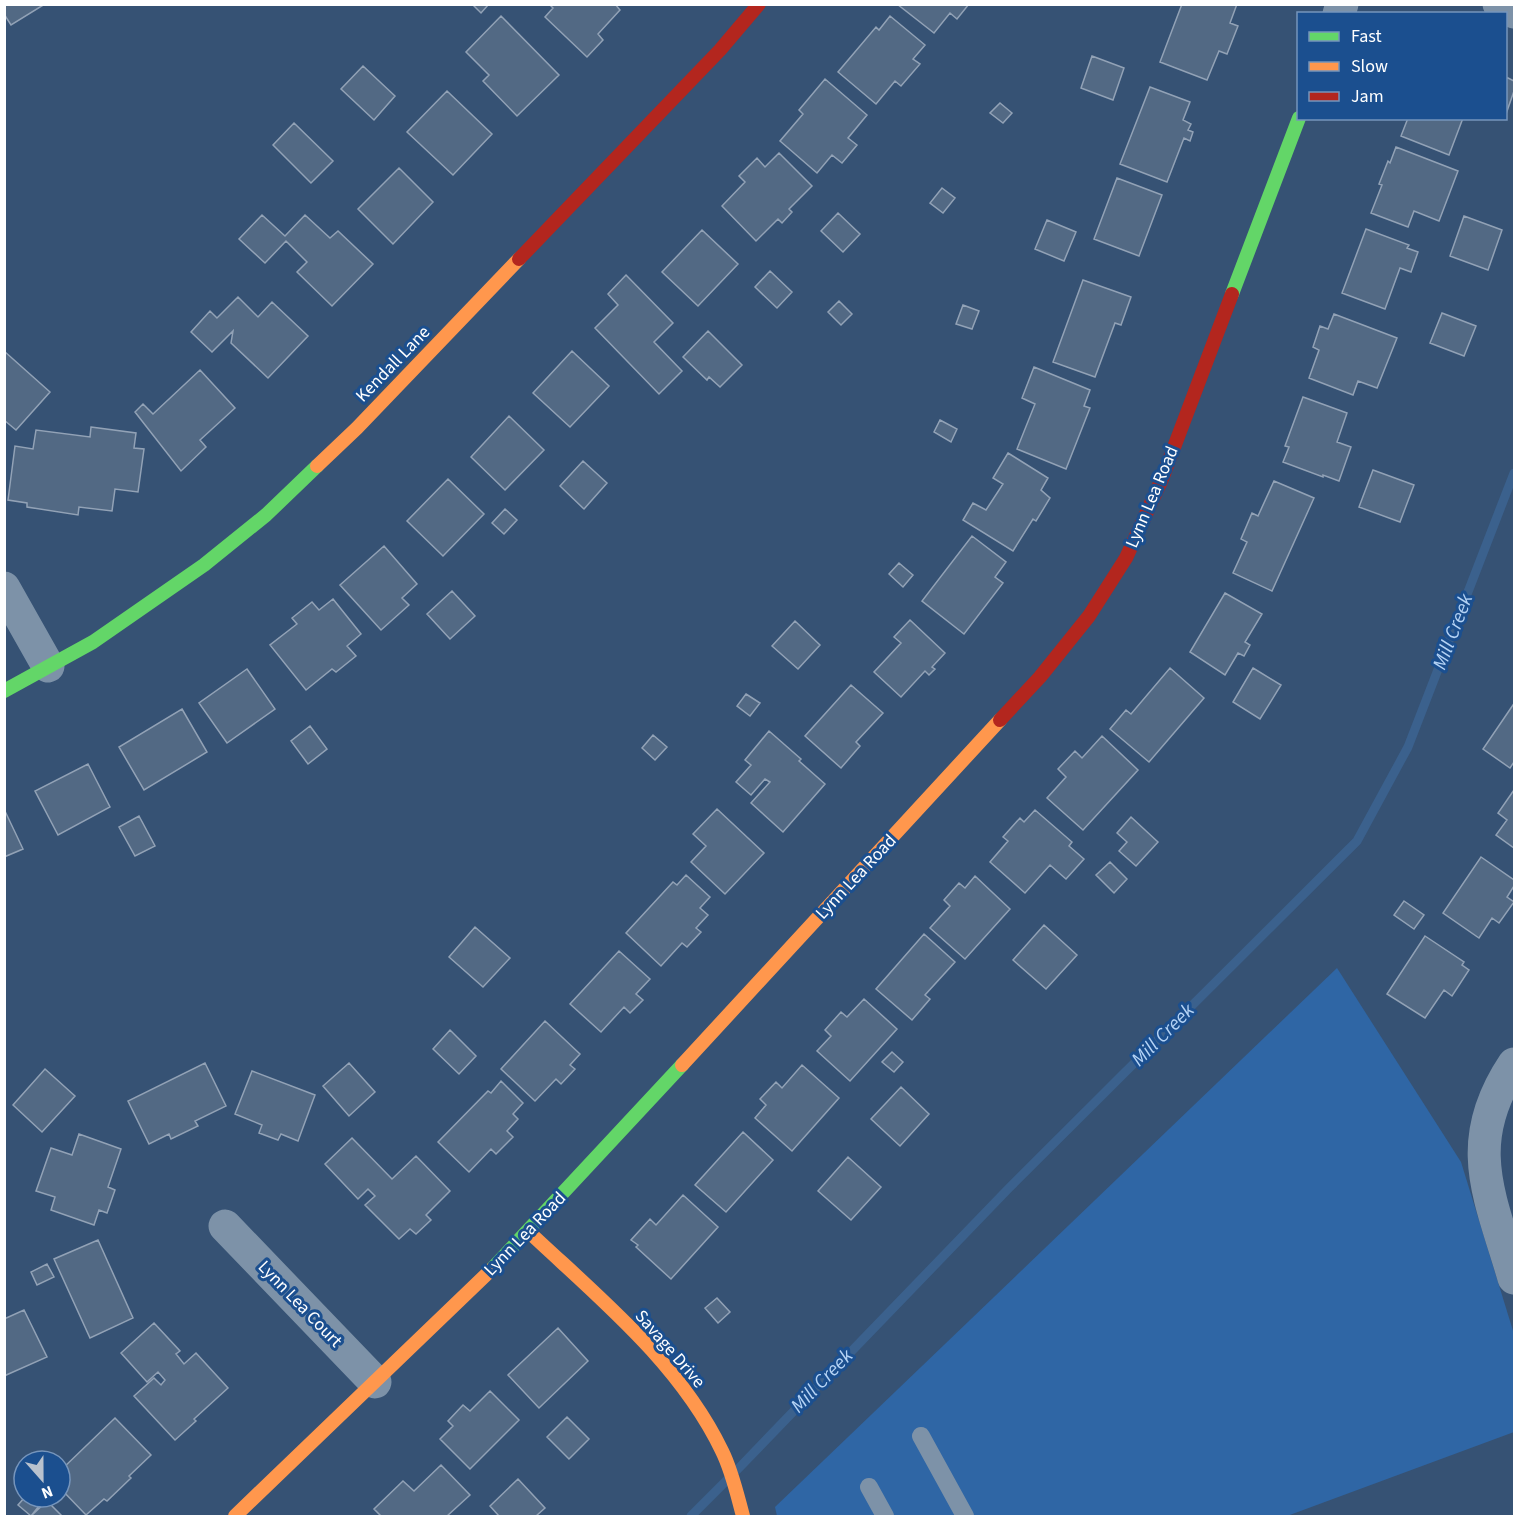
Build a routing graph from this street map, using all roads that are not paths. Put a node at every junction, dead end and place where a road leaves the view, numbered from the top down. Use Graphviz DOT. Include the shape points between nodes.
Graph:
graph roads {
  1 [pos="759,4"];
  2 [pos="1499,4"];
  3 [pos="1515,12"];
  4 [pos="1298,120"];
  5 [pos="4,588"];
  6 [pos="48,666"];
  7 [pos="4,691"];
  8 [pos="1515,1064"];
  9 [pos="225,1226"];
  10 [pos="529,1232"];
  11 [pos="1515,1278"];
  12 [pos="375,1382"];
  13 [pos="921,1436"];
  14 [pos="869,1487"];
  15 [pos="235,1516"];
  16 [pos="743,1516"];
  17 [pos="885,1516"];
  18 [pos="965,1516"];
  1 -- 6 [label="street, Kendall Lane" via="712,59 357,428 266,515 204,565 93,642"];
  2 -- 3 [label="street"];
  4 -- 10 [label="street, Lynn Lea Road" via="1162,479 1126,558 1089,616 1040,677"];
  5 -- 6 [label="street"];
  6 -- 7 [label="street, Kendall Lane"];
  8 -- 11 [label="street" via="1494,1098 1483,1153 1485,1180"];
  9 -- 12 [label="street, Lynn Lea Court"];
  10 -- 12 [label="street, Lynn Lea Road"];
  10 -- 16 [label="street, Savage Drive" via="646,1344 688,1394 719,1444"];
  12 -- 15 [label="street, Lynn Lea Road"];
  13 -- 18 [label="lane"];
  14 -- 17 [label="lane"];
}
